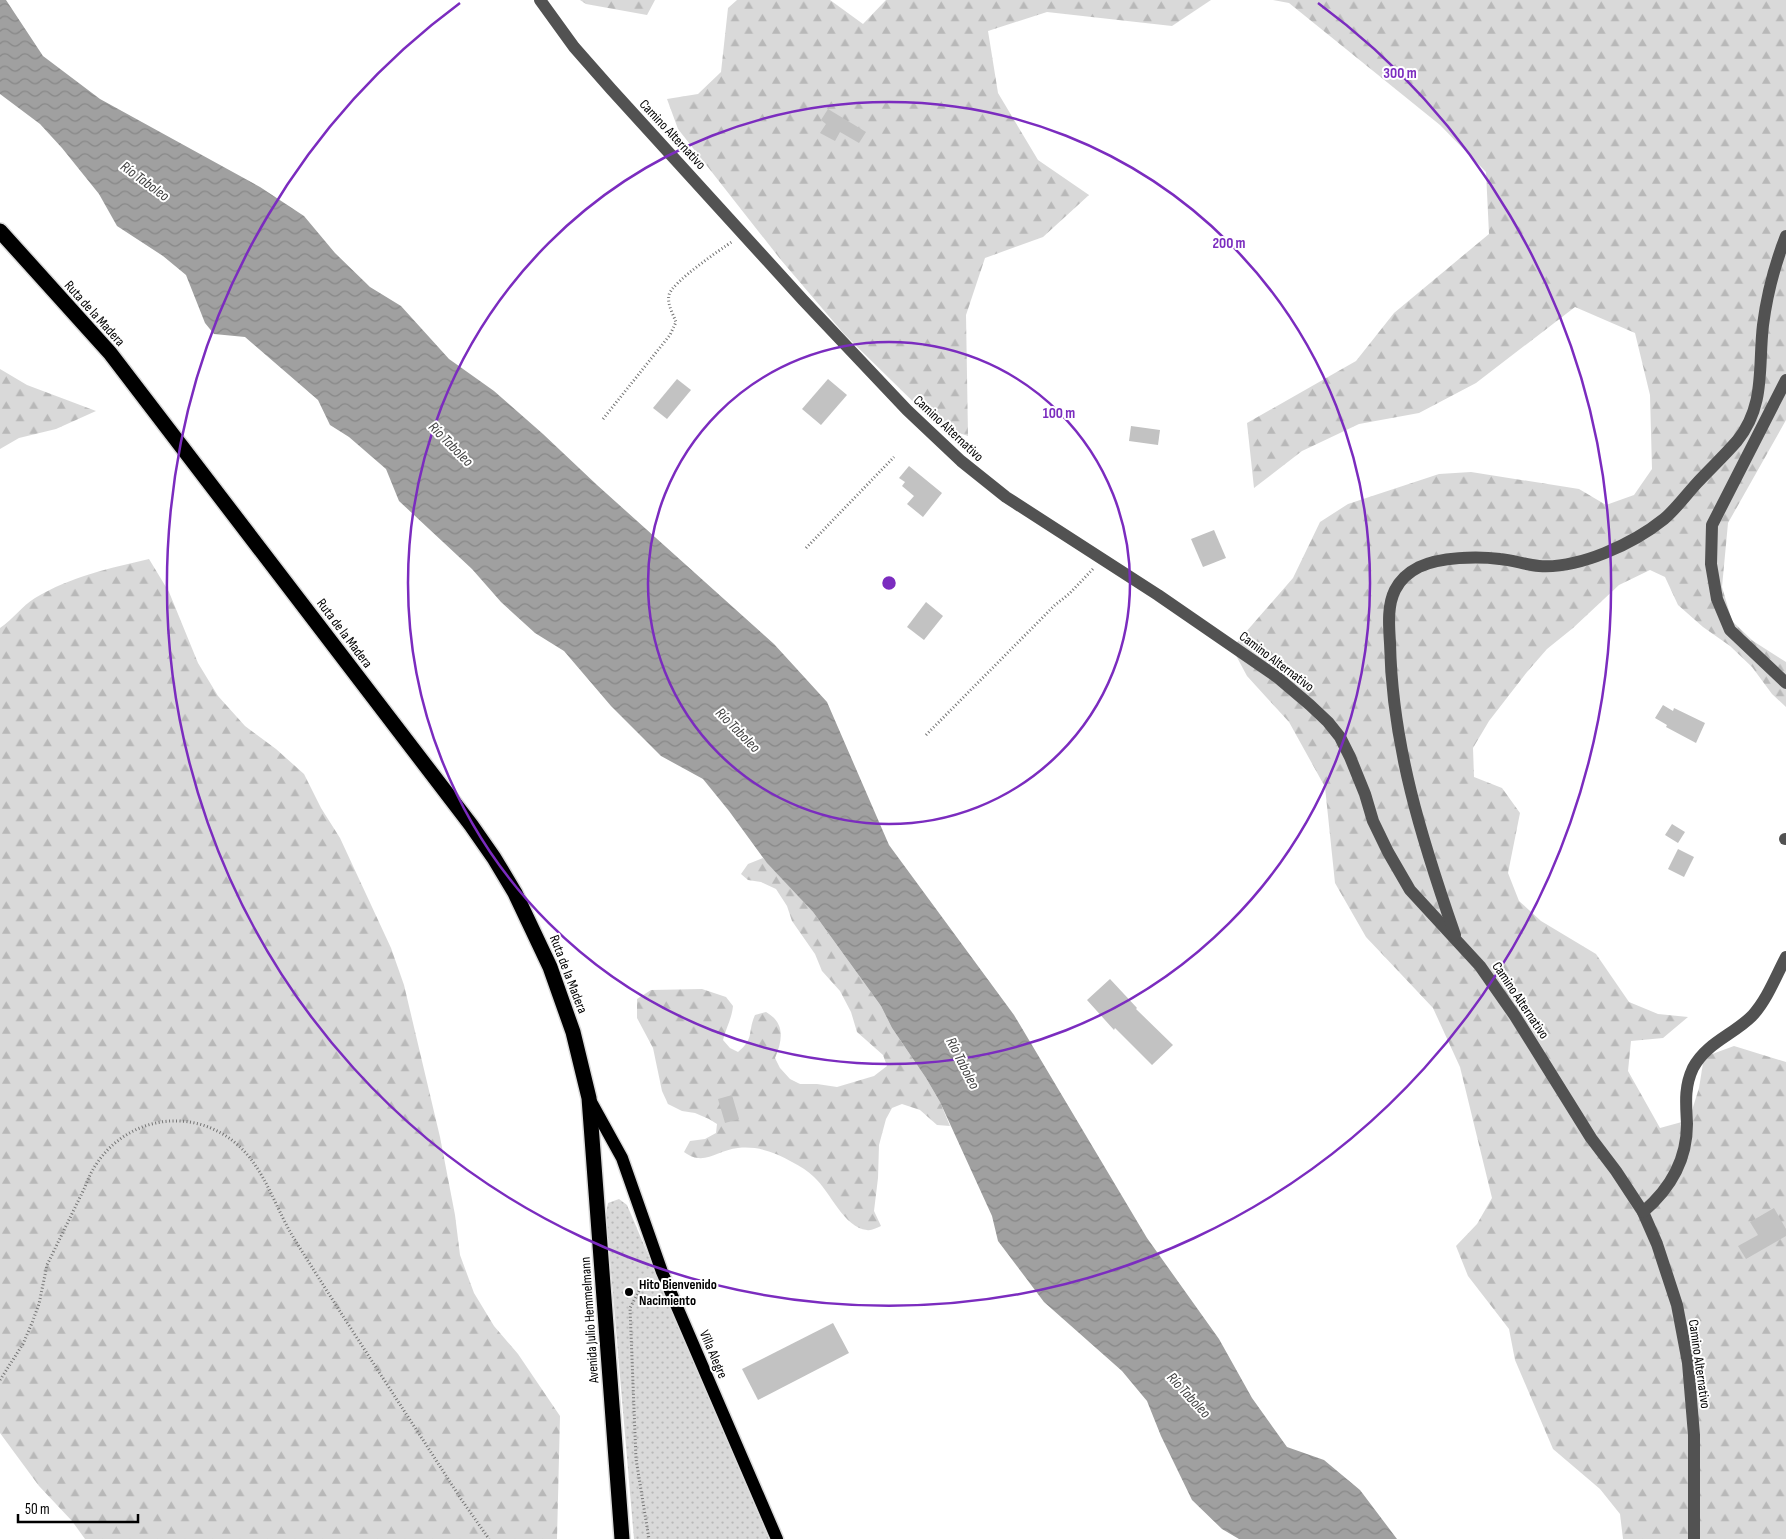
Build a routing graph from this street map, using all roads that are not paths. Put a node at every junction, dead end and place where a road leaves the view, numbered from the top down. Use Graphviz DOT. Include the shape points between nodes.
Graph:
graph roads {
  1 [pos="540,0"];
  2 [pos="0,231"];
  3 [pos="1786,236"];
  4 [pos="1786,380"];
  5 [pos="1786,683"];
  6 [pos="1456,940"];
  7 [pos="1786,957"];
  8 [pos="589,1098"];
  9 [pos="1643,1212"];
  10 [pos="622,1539"];
  11 [pos="777,1539"];
  12 [pos="1694,1539"];
  1 -- 6 [label="street, Camino Alternativo" via="574,47 744,234 901,403 961,461 1006,497 1158,595 1276,677 1328,722 1350,756 1373,821 1410,890"];
  2 -- 8 [label="highway, Ruta de la Madera" via="110,353 485,845 515,894 550,967 573,1032"];
  3 -- 6 [label="street" via="1766,305 1759,393 1751,418 1737,440 1665,518 1624,544 1573,563 1549,566 1501,559 1459,559 1426,564 1408,574 1395,590 1390,607 1389,637 1397,731 1412,802"];
  4 -- 5 [label="street" via="1712,525 1711,564 1717,599 1730,630"];
  6 -- 9 [label="street, Camino Alternativo" via="1480,966 1516,1016 1591,1138"];
  7 -- 9 [label="street" via="1754,1013 1736,1030 1707,1049 1693,1067 1685,1093 1686,1136 1680,1165 1665,1191"];
  8 -- 10 [label="highway, Avenida Julio Hemmelmann"];
  8 -- 11 [label="main road, Villa Alegre" via="622,1158 662,1272"];
  9 -- 12 [label="street, Camino Alternativo" via="1677,1305 1688,1363 1694,1434"];
}
